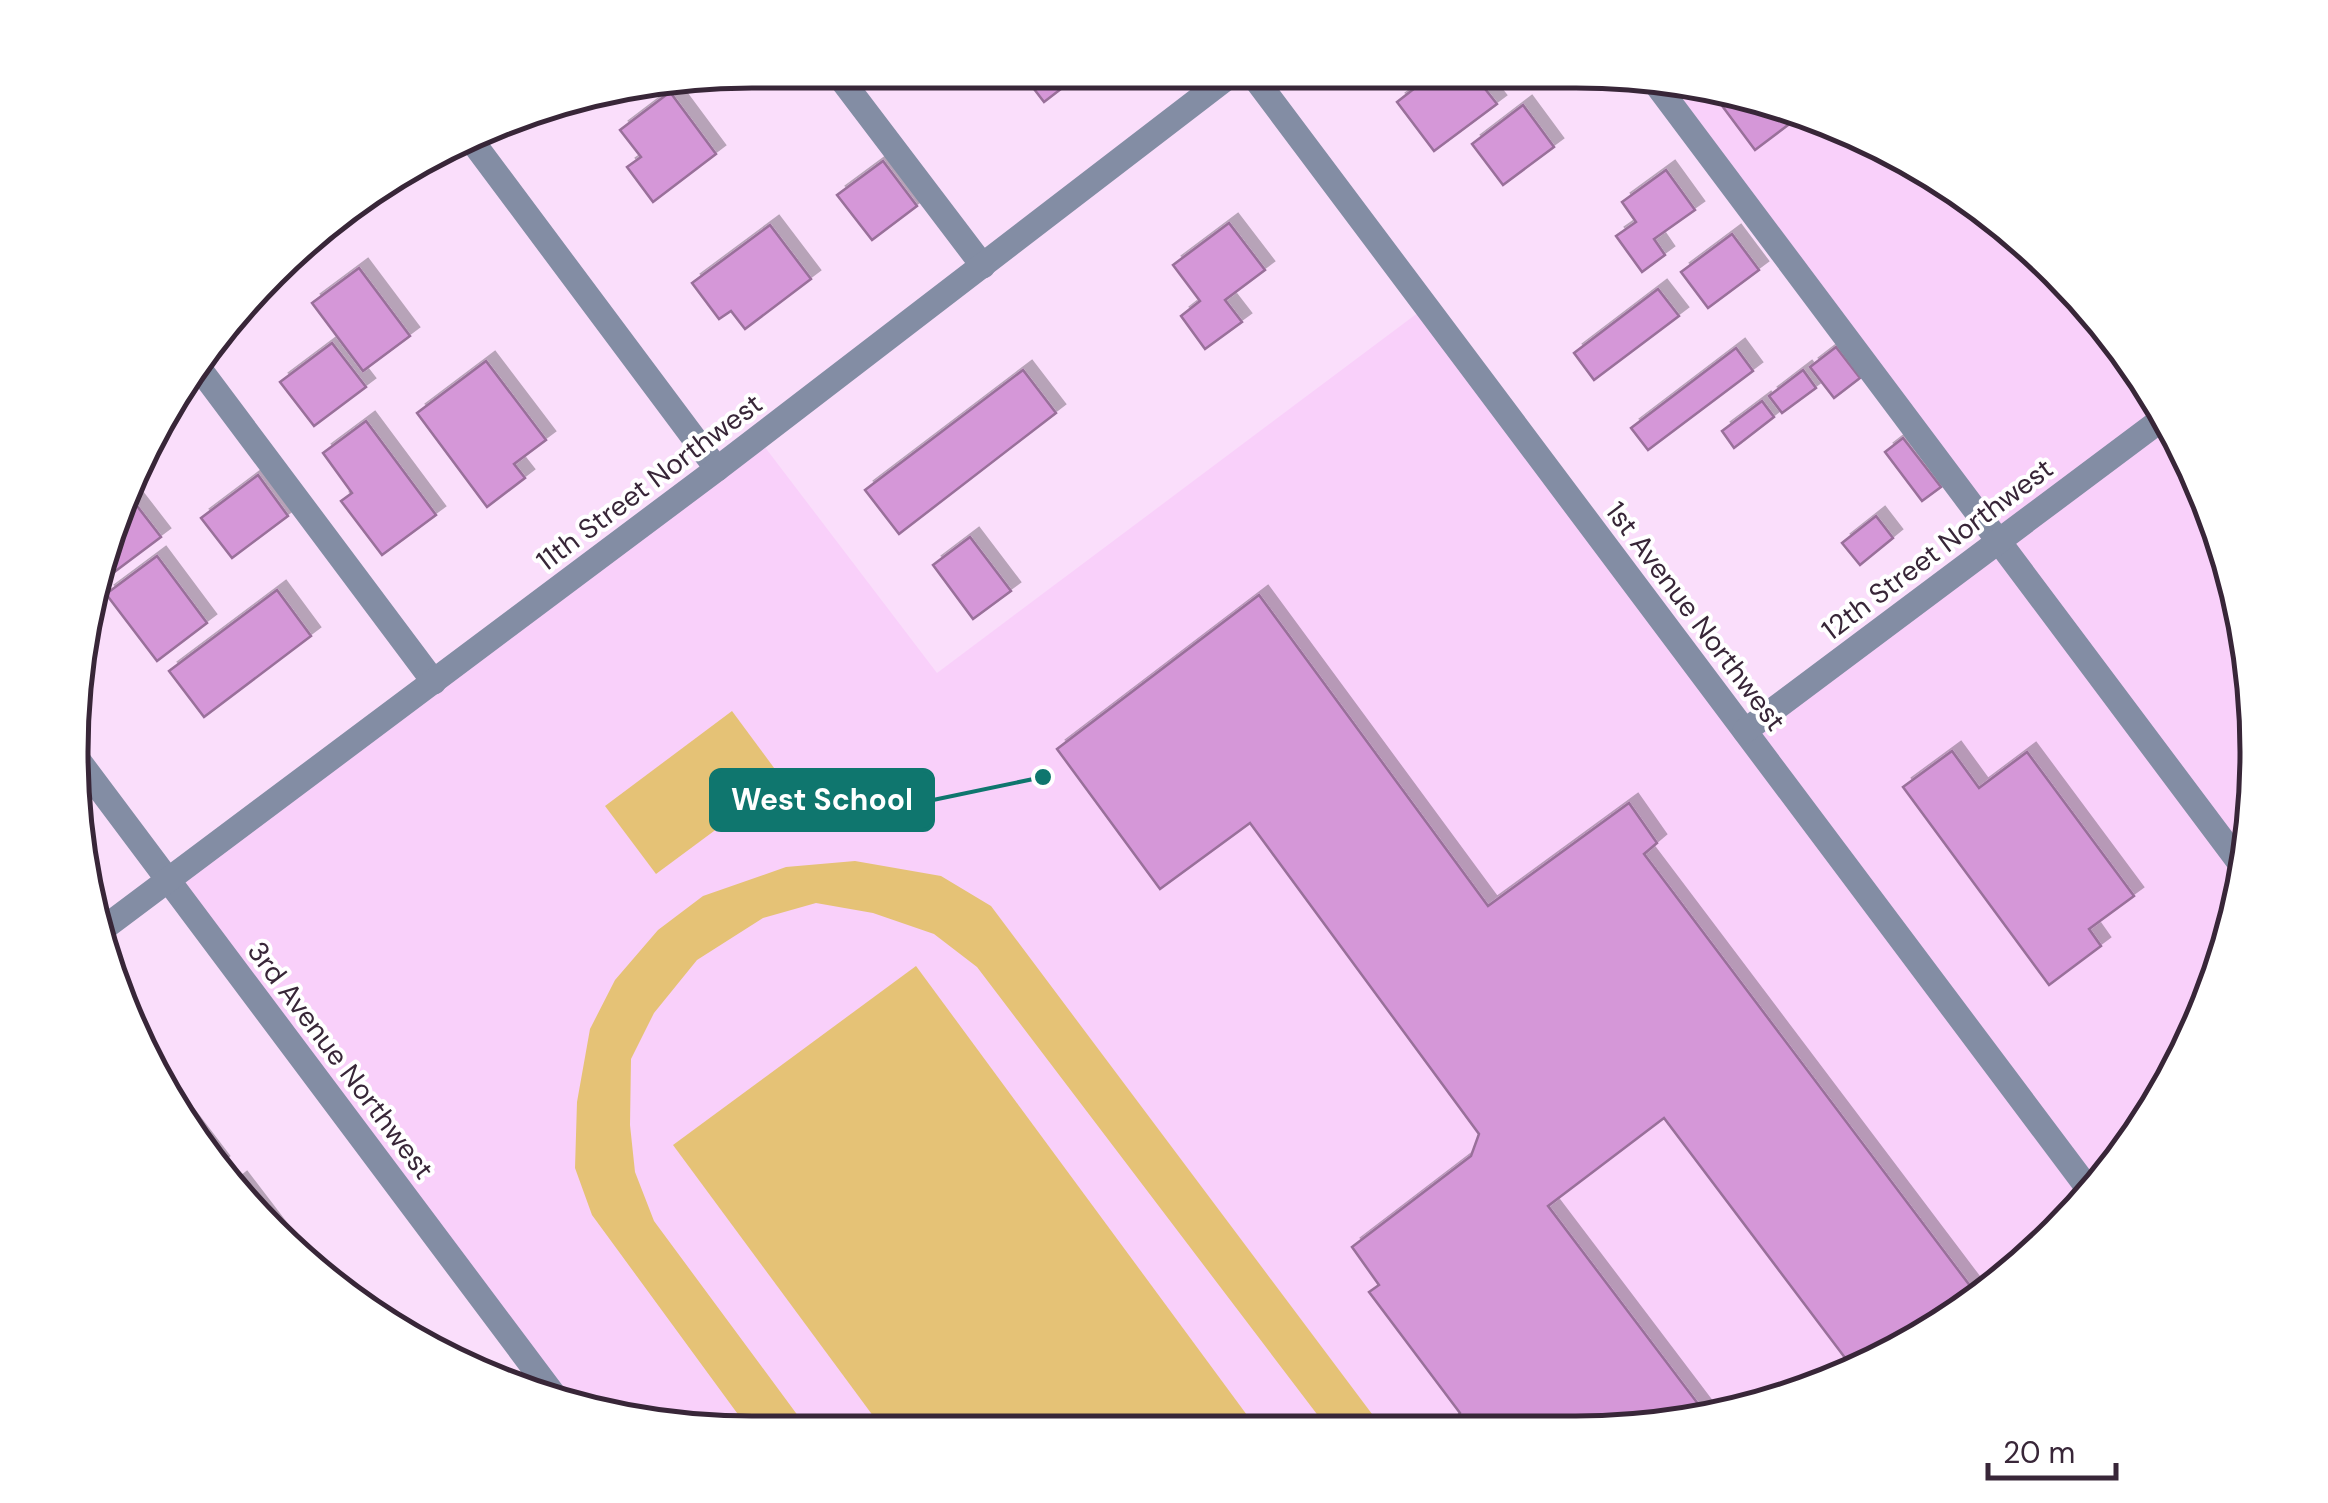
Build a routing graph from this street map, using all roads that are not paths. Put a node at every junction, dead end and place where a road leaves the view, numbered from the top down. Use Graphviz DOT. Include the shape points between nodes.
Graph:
graph roads {
  1 [pos="849,88"];
  2 [pos="1214,88"];
  3 [pos="1262,88"];
  4 [pos="1663,93"];
  5 [pos="476,148"];
  6 [pos="984,266"];
  7 [pos="205,375"];
  8 [pos="2154,425"];
  9 [pos="717,470"];
  10 [pos="1998,540"];
  11 [pos="434,682"];
  12 [pos="1745,731"];
  13 [pos="89,774"];
  14 [pos="2233,853"];
  15 [pos="168,880"];
  16 [pos="110,923"];
  17 [pos="2083,1181"];
  18 [pos="544,1382"];
  1 -- 6 [label="street"];
  2 -- 6 [label="street, 11th Street Northwest"];
  3 -- 12 [label="street, 1st Avenue Northwest"];
  4 -- 10 [label="street"];
  5 -- 9 [label="street"];
  6 -- 9 [label="street, 11th Street Northwest"];
  7 -- 11 [label="street"];
  8 -- 10 [label="street, 12th Street Northwest"];
  9 -- 11 [label="street, 11th Street Northwest"];
  10 -- 12 [label="street, 12th Street Northwest"];
  10 -- 14 [label="street"];
  11 -- 15 [label="street, 11th Street Northwest"];
  12 -- 17 [label="street, 1st Avenue Northwest"];
  13 -- 15 [label="street, 3rd Avenue Northwest"];
  15 -- 16 [label="street, 11th Street Northwest"];
  15 -- 18 [label="street, 3rd Avenue Northwest"];
}
